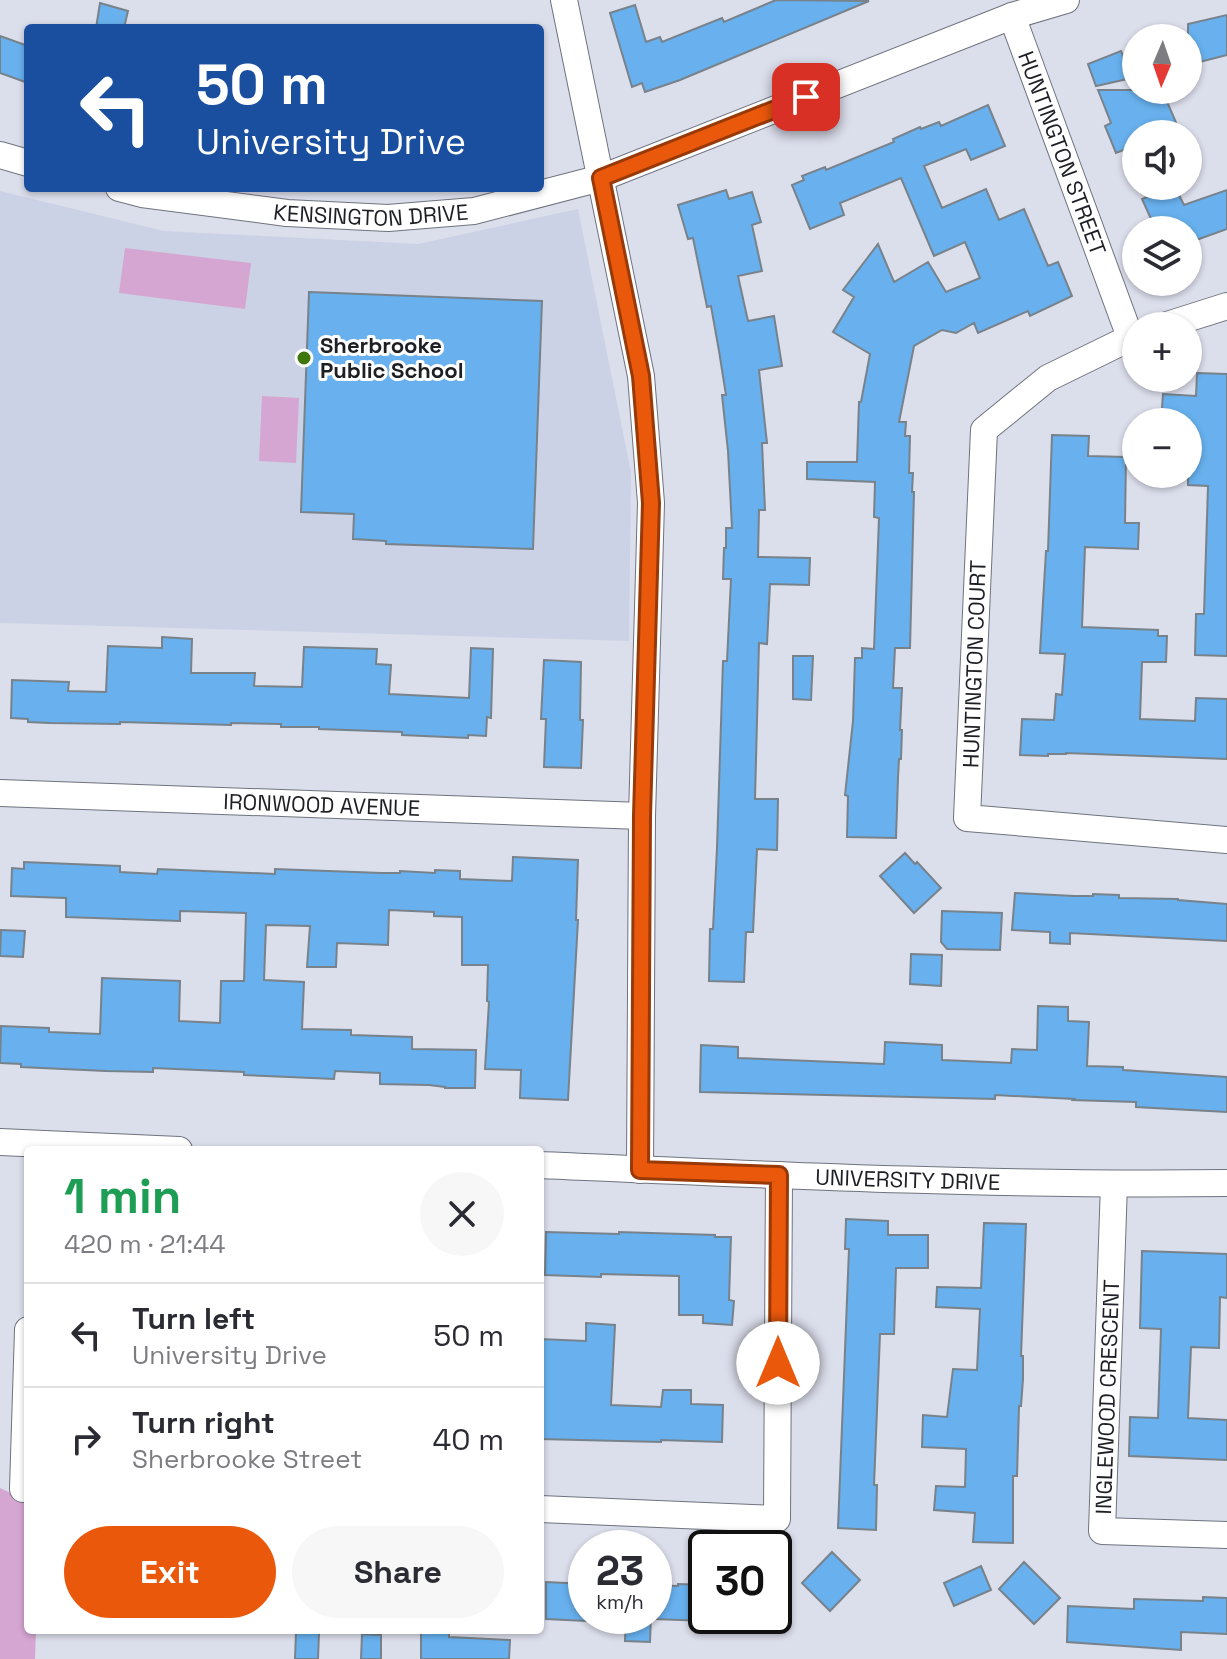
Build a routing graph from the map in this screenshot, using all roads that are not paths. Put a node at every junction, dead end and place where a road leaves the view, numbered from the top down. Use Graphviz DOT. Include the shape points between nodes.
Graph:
graph roads {
  1 [pos="564,0"];
  2 [pos="1066,0"];
  3 [pos="1012,16"];
  4 [pos="0,155"];
  5 [pos="24,162"];
  6 [pos="601,178"];
  7 [pos="134,192"];
  8 [pos="1227,306"];
  9 [pos="1124,312"];
  10 [pos="1202,314"];
  11 [pos="1122,341"];
  12 [pos="0,793"];
  13 [pos="642,816"];
  14 [pos="1227,840"];
  15 [pos="0,1142"];
  16 [pos="26,1146"];
  17 [pos="544,1165"];
  18 [pos="640,1170"];
  19 [pos="779,1175"];
  20 [pos="1227,1183"];
  21 [pos="1114,1184"];
  22 [pos="24,1457"];
  23 [pos="24,1489"];
  24 [pos="544,1509"];
  25 [pos="1227,1535"];
  1 -- 6 [label="street"];
  2 -- 3 [label="street, KENSINGTON DRIVE"];
  3 -- 6 [label="street, KENSINGTON DRIVE"];
  3 -- 9 [label="street, HUNTINGTON STREET"];
  4 -- 5 [label="street"];
  6 -- 7 [label="street, KENSINGTON DRIVE" via="474,211 388,218 287,213"];
  6 -- 13 [label="street" via="641,376 651,503"];
  8 -- 10 [label="street"];
  11 -- 14 [label="street, HUNTINGTON COURT" via="1048,378 984,430 967,818"];
  12 -- 13 [label="street, IRONWOOD AVENUE"];
  13 -- 18 [label="street"];
  15 -- 16 [label="street"];
  17 -- 18 [label="street, UNIVERSITY DRIVE"];
  18 -- 19 [label="street, UNIVERSITY DRIVE"];
  19 -- 21 [label="street, UNIVERSITY DRIVE"];
  19 -- 24 [label="street" via="777,1519"];
  20 -- 21 [label="street, UNIVERSITY DRIVE"];
  21 -- 25 [label="street, INGLEWOOD CRESCENT" via="1102,1531"];
  22 -- 23 [label="street"];
}
